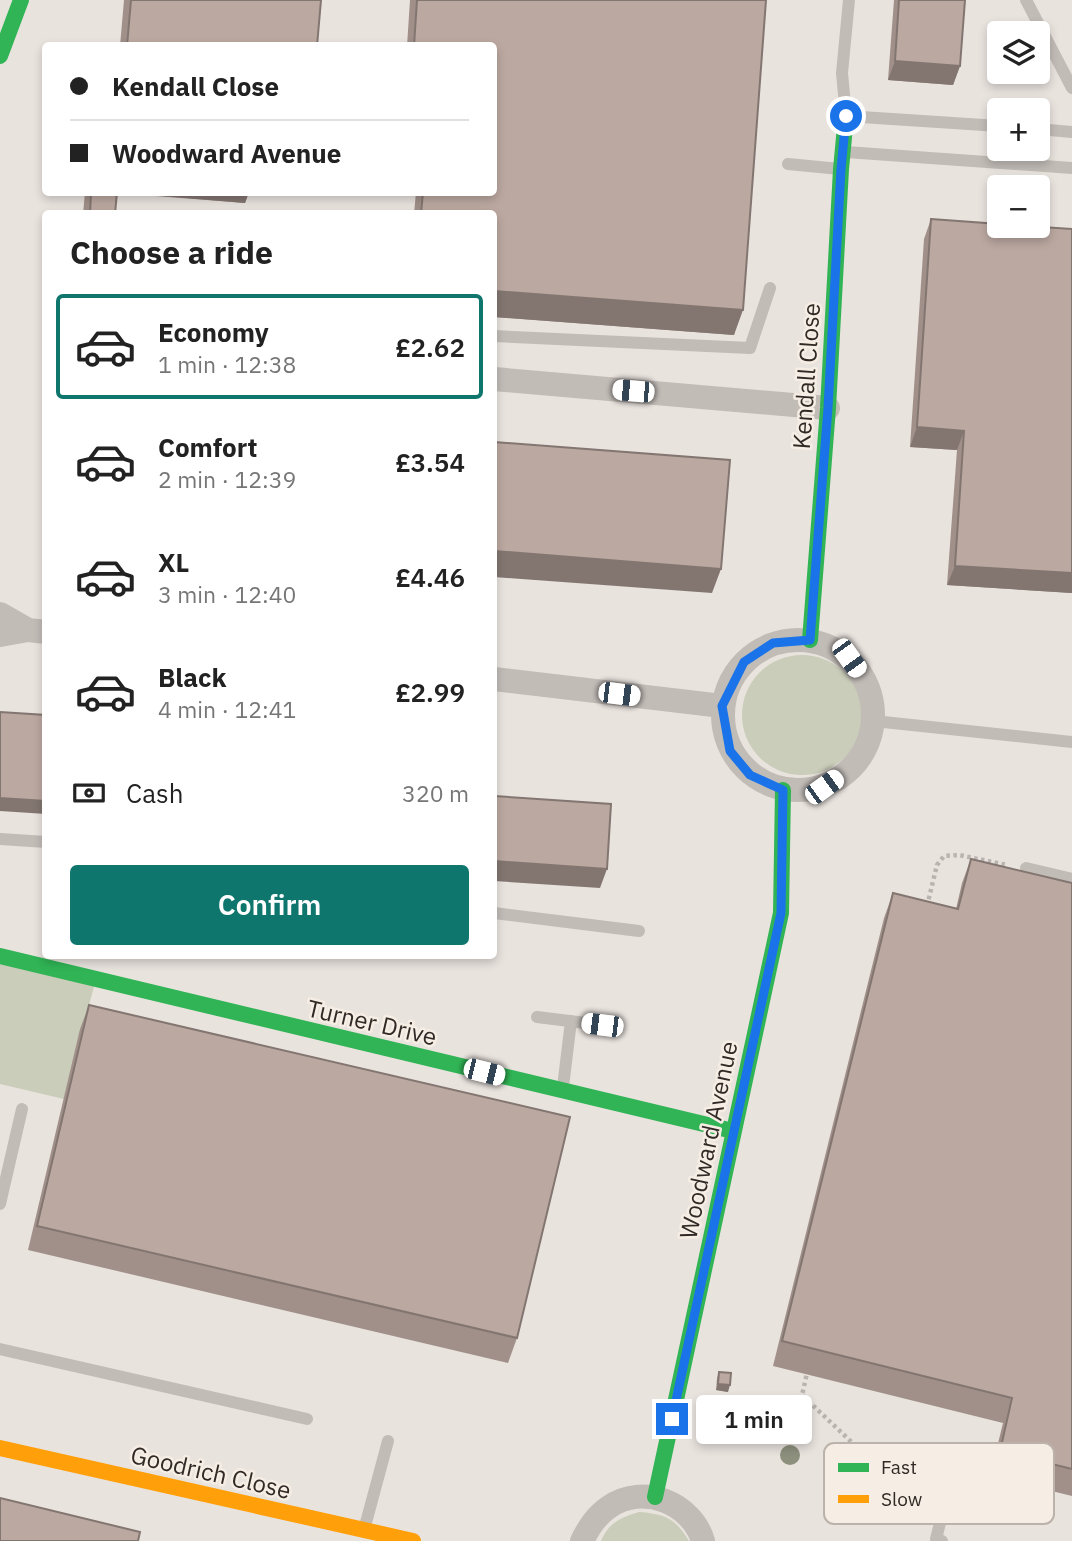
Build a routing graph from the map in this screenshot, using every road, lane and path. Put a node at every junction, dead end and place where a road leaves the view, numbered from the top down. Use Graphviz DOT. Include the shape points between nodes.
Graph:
graph roads {
  1 [pos="21,0"];
  2 [pos="849,0"];
  3 [pos="1026,0"];
  4 [pos="0,56"];
  5 [pos="1072,88"];
  6 [pos="846,116"];
  7 [pos="987,126"];
  8 [pos="1050,130"];
  9 [pos="1072,132"];
  10 [pos="843,152"];
  11 [pos="788,164"];
  12 [pos="1072,168"];
  13 [pos="841,169"];
  14 [pos="770,288"];
  15 [pos="497,336"];
  16 [pos="497,379"];
  17 [pos="828,408"];
  18 [pos="0,614"];
  19 [pos="37,631"];
  20 [pos="0,635"];
  21 [pos="810,640"];
  22 [pos="497,680"];
  23 [pos="722,706"];
  24 [pos="874,721"];
  25 [pos="1072,742"];
  26 [pos="783,790"];
  27 [pos="0,839"];
  28 [pos="42,842"];
  29 [pos="1026,868"];
  30 [pos="1072,879"];
  31 [pos="497,913"];
  32 [pos="923,918"];
  33 [pos="639,931"];
  34 [pos="0,956"];
  35 [pos="47,961"];
  36 [pos="537,1017"];
  37 [pos="571,1021"];
  38 [pos="602,1025"];
  39 [pos="562,1091"];
  40 [pos="22,1109"];
  41 [pos="733,1131"];
  42 [pos="0,1204"];
  43 [pos="0,1349"];
  44 [pos="808,1368"];
  45 [pos="307,1419"];
  46 [pos="388,1441"];
  47 [pos="853,1443"];
  48 [pos="0,1448"];
  49 [pos="655,1497"];
  50 [pos="939,1525"];
  51 [pos="364,1530"];
  52 [pos="412,1541"];
  53 [pos="582,1541"];
  54 [pos="703,1541"];
  55 [pos="943,1541"];
  1 -- 4 [label="street"];
  2 -- 6 [label="lane" via="842,73"];
  3 -- 5 [label="lane"];
  6 -- 7 [label="lane"];
  6 -- 10 [label="street, Kendall Close"];
  8 -- 9 [label="lane"];
  10 -- 12 [label="lane"];
  10 -- 13 [label="street, Kendall Close"];
  11 -- 13 [label="lane"];
  13 -- 17 [label="street, Kendall Close"];
  14 -- 15 [label="lane" via="750,348"];
  16 -- 17 [label="street"];
  17 -- 21 [label="street, Kendall Close"];
  18 -- 19 [label="street"];
  19 -- 20 [label="street"];
  21 -- 23 [label="street" via="773,643 744,662"];
  21 -- 24 [label="street" via="849,658 869,687"];
  22 -- 23 [label="street"];
  23 -- 26 [label="street" via="730,751 750,775"];
  24 -- 25 [label="lane"];
  24 -- 26 [label="street" via="858,763 824,787"];
  26 -- 41 [label="street, Woodward Avenue" via="781,913"];
  27 -- 28 [label="lane"];
  29 -- 30 [label="lane"];
  29 -- 32 [label="path" via="944,856 937,865"];
  31 -- 33 [label="lane"];
  34 -- 35 [label="street, Turner Drive"];
  35 -- 39 [label="street, Turner Drive"];
  36 -- 37 [label="lane"];
  37 -- 38 [label="lane"];
  37 -- 39 [label="lane"];
  39 -- 41 [label="street, Turner Drive"];
  40 -- 42 [label="lane"];
  41 -- 49 [label="street, Woodward Avenue"];
  43 -- 45 [label="lane"];
  44 -- 47 [label="path" via="802,1395"];
  46 -- 51 [label="lane"];
  48 -- 51 [label="street, Goodrich Close"];
  49 -- 53 [label="street" via="632,1497 611,1505 593,1520"];
  49 -- 54 [label="street" via="690,1516"];
  50 -- 55 [label="lane" via="936,1539"];
  51 -- 52 [label="street, Goodrich Close"];
}
